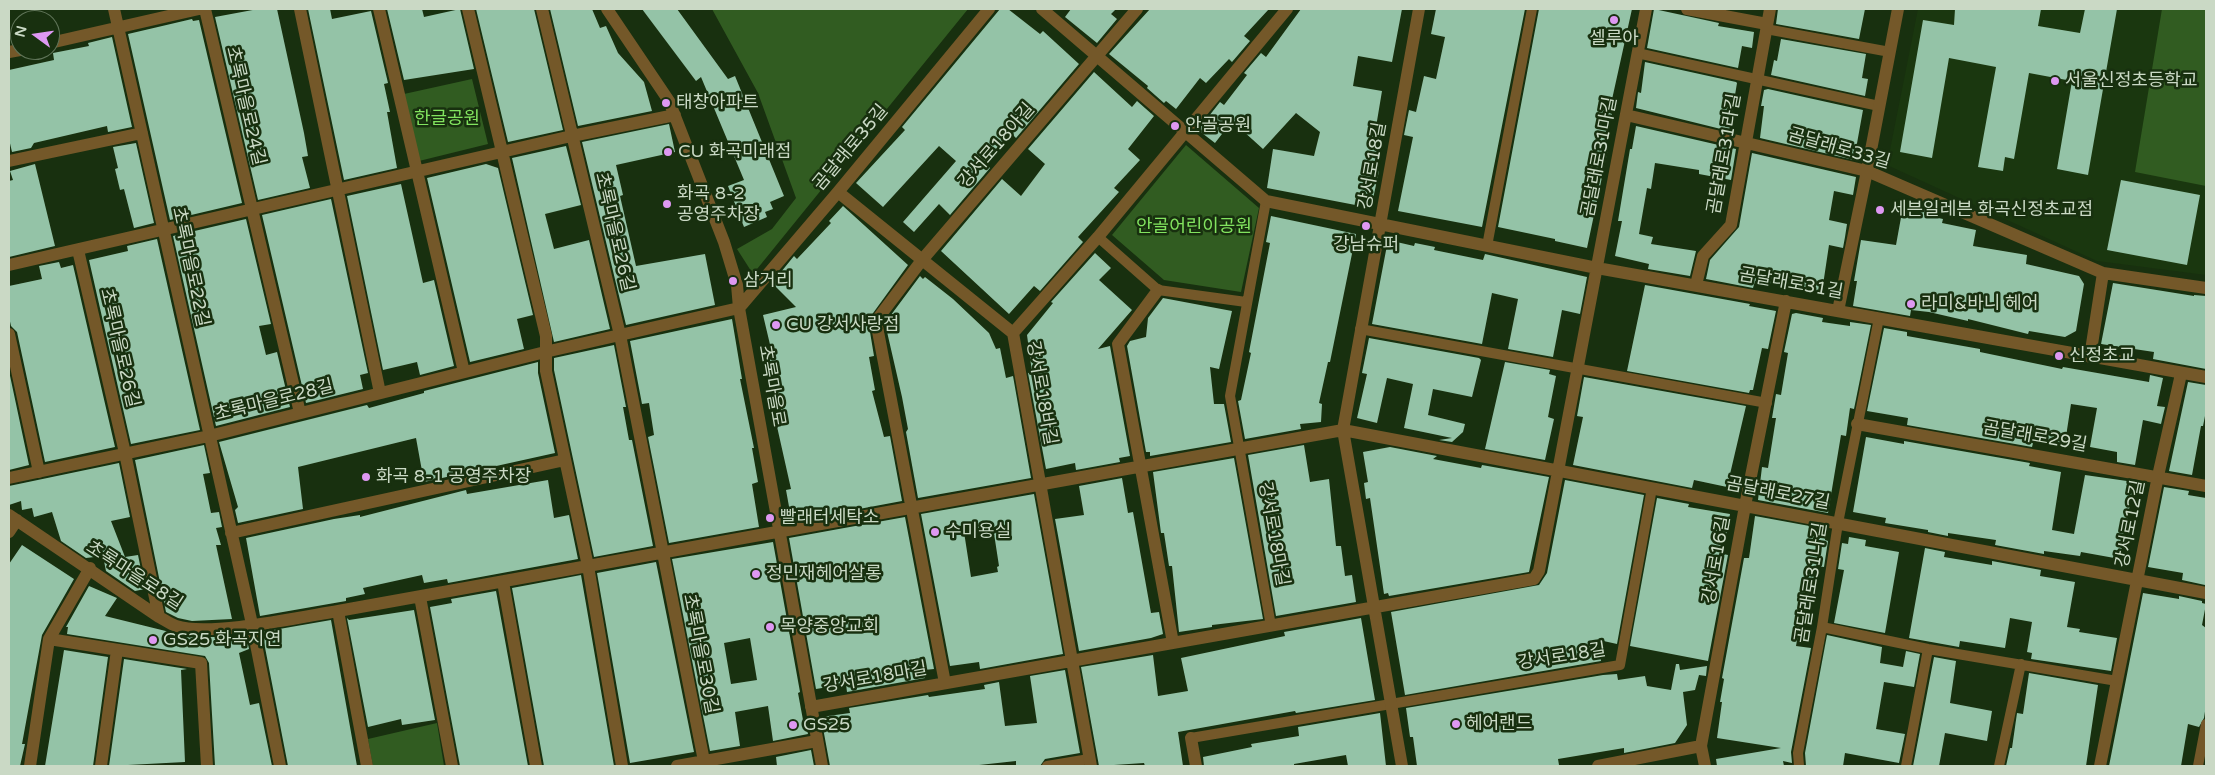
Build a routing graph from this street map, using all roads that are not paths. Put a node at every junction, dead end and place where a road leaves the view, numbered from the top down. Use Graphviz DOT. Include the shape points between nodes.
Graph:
graph roads {
  1 [pos="114,9"];
  2 [pos="200,9"];
  3 [pos="205,9"];
  4 [pos="300,9"];
  5 [pos="379,9"];
  6 [pos="468,9"];
  7 [pos="542,9"];
  8 [pos="607,9"];
  9 [pos="989,9"];
  10 [pos="1042,9"];
  11 [pos="1137,9"];
  12 [pos="1287,9"];
  13 [pos="1420,9"];
  14 [pos="1532,9"];
  15 [pos="1646,9"];
  16 [pos="1687,9"];
  17 [pos="1770,9"];
  18 [pos="1898,9"];
  19 [pos="1766,26"];
  20 [pos="118,27"];
  21 [pos="60,41"];
  22 [pos="1890,52"];
  23 [pos="1637,53"];
  24 [pos="1098,55"];
  25 [pos="1756,79"];
  26 [pos="1879,106"];
  27 [pos="675,115"];
  28 [pos="1626,115"];
  29 [pos="1186,130"];
  30 [pos="142,133"];
  31 [pos="574,136"];
  32 [pos="1746,142"];
  33 [pos="501,152"];
  34 [pos="9,162"];
  35 [pos="1867,171"];
  36 [pos="418,172"];
  37 [pos="336,190"];
  38 [pos="838,192"];
  39 [pos="1266,201"];
  40 [pos="251,210"];
  41 [pos="1380,225"];
  42 [pos="165,230"];
  43 [pos="1098,237"];
  44 [pos="1487,246"];
  45 [pos="78,250"];
  46 [pos="922,260"];
  47 [pos="9,265"];
  48 [pos="1597,268"];
  49 [pos="2103,273"];
  50 [pos="1696,285"];
  51 [pos="2206,288"];
  52 [pos="1158,290"];
  53 [pos="1786,301"];
  54 [pos="1246,302"];
  55 [pos="739,308"];
  56 [pos="1838,311"];
  57 [pos="1879,318"];
  58 [pos="1360,329"];
  59 [pos="1013,333"];
  60 [pos="9,334"];
  61 [pos="620,335"];
  62 [pos="545,352"];
  63 [pos="2090,356"];
  64 [pos="1578,368"];
  65 [pos="464,372"];
  66 [pos="2181,374"];
  67 [pos="2206,377"];
  68 [pos="380,393"];
  69 [pos="1767,402"];
  70 [pos="300,413"];
  71 [pos="1857,424"];
  72 [pos="1343,430"];
  73 [pos="209,436"];
  74 [pos="1240,448"];
  75 [pos="126,453"];
  76 [pos="565,460"];
  77 [pos="1142,466"];
  78 [pos="1557,470"];
  79 [pos="39,472"];
  80 [pos="2158,476"];
  81 [pos="9,478"];
  82 [pos="1040,485"];
  83 [pos="2206,486"];
  84 [pos="1652,488"];
  85 [pos="1745,506"];
  86 [pos="910,508"];
  87 [pos="13,518"];
  88 [pos="1838,523"];
  89 [pos="9,532"];
  90 [pos="779,532"];
  91 [pos="231,533"];
  92 [pos="662,553"];
  93 [pos="588,566"];
  94 [pos="90,568"];
  95 [pos="2138,580"];
  96 [pos="503,582"];
  97 [pos="2206,593"];
  98 [pos="420,596"];
  99 [pos="1373,607"];
  100 [pos="338,611"];
  101 [pos="159,617"];
  102 [pos="252,624"];
  103 [pos="1271,626"];
  104 [pos="1822,627"];
  105 [pos="49,639"];
  106 [pos="1173,643"];
  107 [pos="1928,649"];
  108 [pos="117,650"];
  109 [pos="1072,660"];
  110 [pos="2021,664"];
  111 [pos="2117,681"];
  112 [pos="945,683"];
  113 [pos="1391,703"];
  114 [pos="811,707"];
  115 [pos="2206,724"];
  116 [pos="1191,738"];
  117 [pos="817,741"];
  118 [pos="1701,746"];
  119 [pos="1090,762"];
  120 [pos="704,764"];
  121 [pos="30,766"];
  122 [pos="101,766"];
  123 [pos="207,766"];
  124 [pos="280,766"];
  125 [pos="367,766"];
  126 [pos="452,766"];
  127 [pos="536,766"];
  128 [pos="622,766"];
  129 [pos="677,766"];
  130 [pos="822,766"];
  131 [pos="1048,766"];
  132 [pos="1196,766"];
  133 [pos="1402,766"];
  134 [pos="1598,766"];
  135 [pos="1705,766"];
  136 [pos="1799,766"];
  137 [pos="1906,766"];
  138 [pos="1999,766"];
  139 [pos="2100,766"];
  140 [pos="2198,766"];
  1 -- 20 [label="street, 초록마을로22길"];
  2 -- 20 [label="street"];
  3 -- 40 [label="street, 초록마을로24길"];
  4 -- 37 [label="street"];
  5 -- 36 [label="street"];
  6 -- 33 [label="street"];
  7 -- 31 [label="street"];
  8 -- 27 [label="street, 초록마을로" via="670,101"];
  9 -- 38 [label="street, 곰달래로35길"];
  10 -- 24 [label="street"];
  11 -- 24 [label="street, 강서로18아길"];
  12 -- 29 [label="street"];
  13 -- 41 [label="street, 강서로18길"];
  14 -- 44 [label="lane"];
  15 -- 23 [label="street, 곰달래로31마길"];
  16 -- 19 [label="street"];
  17 -- 19 [label="street, 곰달래로31라길"];
  18 -- 22 [label="street"];
  19 -- 22 [label="lane"];
  19 -- 25 [label="street, 곰달래로31라길"];
  20 -- 21 [label="street"];
  20 -- 30 [label="street, 초록마을로22길"];
  22 -- 26 [label="street"];
  23 -- 25 [label="lane"];
  23 -- 28 [label="street, 곰달래로31마길"];
  24 -- 29 [label="street"];
  24 -- 46 [label="street, 강서로18아길"];
  25 -- 26 [label="lane, 곰달래로31라길"];
  25 -- 32 [label="street, 곰달래로31라길"];
  26 -- 35 [label="street"];
  27 -- 31 [label="street"];
  27 -- 55 [label="street, 초록마을로" via="724,242 737,286"];
  28 -- 32 [label="street, 곰달래로33길"];
  28 -- 48 [label="street, 곰달래로31마길"];
  29 -- 39 [label="street"];
  29 -- 43 [label="street"];
  30 -- 34 [label="street"];
  30 -- 42 [label="street, 초록마을로22길"];
  31 -- 33 [label="street"];
  31 -- 61 [label="street, 초록마을로26길"];
  32 -- 35 [label="street, 곰달래로33길"];
  32 -- 50 [label="street, 곰달래로31라길" via="1731,225 1704,256"];
  33 -- 36 [label="street"];
  33 -- 62 [label="street" via="546,336"];
  35 -- 49 [label="street, 곰달래로33길"];
  35 -- 56 [label="street"];
  36 -- 37 [label="street"];
  36 -- 65 [label="street"];
  37 -- 40 [label="street"];
  37 -- 68 [label="street"];
  38 -- 46 [label="street, 강서로18바길"];
  38 -- 55 [label="street, 곰달래로35길"];
  39 -- 41 [label="street"];
  39 -- 54 [label="lane"];
  40 -- 42 [label="street"];
  40 -- 70 [label="street"];
  41 -- 44 [label="street, 곰달래로31길"];
  41 -- 58 [label="street, 강서로18길"];
  42 -- 45 [label="street"];
  42 -- 73 [label="street, 초록마을로22길"];
  43 -- 52 [label="lane"];
  43 -- 59 [label="street"];
  44 -- 48 [label="street, 곰달래로31길"];
  45 -- 47 [label="street"];
  45 -- 75 [label="street, 초록마을로26길"];
  46 -- 59 [label="street, 강서로18바길"];
  46 -- 86 [label="street" via="876,321"];
  48 -- 50 [label="street, 곰달래로31길"];
  48 -- 64 [label="street"];
  49 -- 51 [label="street, 곰달래로33길"];
  49 -- 63 [label="street"];
  50 -- 53 [label="street, 곰달래로31길"];
  52 -- 54 [label="lane"];
  52 -- 77 [label="street" via="1118,344"];
  53 -- 56 [label="street, 곰달래로31길"];
  53 -- 69 [label="street, 강서로16길"];
  54 -- 74 [label="lane" via="1230,396"];
  55 -- 61 [label="street, 초록마을로28길"];
  55 -- 90 [label="street, 초록마을로"];
  56 -- 57 [label="street, 곰달래로31길"];
  57 -- 63 [label="street, 곰달래로31길"];
  57 -- 71 [label="lane, 곰달래로31나길"];
  58 -- 64 [label="lane"];
  58 -- 72 [label="street, 강서로18길"];
  59 -- 82 [label="street, 강서로18바길"];
  60 -- 79 [label="street"];
  61 -- 62 [label="street, 초록마을로28길"];
  61 -- 92 [label="street"];
  62 -- 65 [label="street, 초록마을로28길"];
  62 -- 76 [label="street"];
  63 -- 66 [label="street, 곰달래로31길"];
  64 -- 69 [label="lane"];
  64 -- 78 [label="street"];
  65 -- 68 [label="street, 초록마을로28길"];
  66 -- 67 [label="street, 곰달래로31길"];
  66 -- 80 [label="street, 강서로12길"];
  68 -- 70 [label="street, 초록마을로28길"];
  69 -- 85 [label="street, 강서로16길"];
  70 -- 73 [label="street, 초록마을로28길"];
  71 -- 80 [label="street, 곰달래로29길"];
  71 -- 88 [label="lane, 곰달래로31나길"];
  72 -- 74 [label="street"];
  72 -- 78 [label="street, 곰달래로27길"];
  72 -- 99 [label="street, 강서로18길"];
  73 -- 75 [label="street, 초록마을로28길"];
  73 -- 91 [label="street, 초록마을로22길"];
  74 -- 77 [label="street"];
  74 -- 103 [label="lane, 강서로18마길"];
  75 -- 79 [label="street, 초록마을로28길"];
  75 -- 101 [label="street, 초록마을로26길"];
  76 -- 91 [label="street"];
  76 -- 93 [label="street"];
  77 -- 82 [label="street"];
  77 -- 106 [label="street"];
  78 -- 84 [label="street, 곰달래로27길"];
  78 -- 99 [label="street" via="1539,571 1534,579"];
  79 -- 81 [label="street, 초록마을로28길"];
  80 -- 83 [label="street, 곰달래로29길"];
  80 -- 95 [label="street, 강서로12길"];
  82 -- 86 [label="street"];
  82 -- 109 [label="street"];
  84 -- 85 [label="street, 곰달래로27길"];
  84 -- 113 [label="lane, 강서로18길" via="1620,665"];
  85 -- 88 [label="street, 곰달래로27길"];
  85 -- 118 [label="street, 강서로16길"];
  86 -- 90 [label="street"];
  86 -- 112 [label="street, 강서로18마길"];
  87 -- 89 [label="street"];
  87 -- 94 [label="street, 초록마을로8길"];
  88 -- 95 [label="street, 곰달래로27길"];
  88 -- 104 [label="lane, 곰달래로31나길"];
  90 -- 92 [label="street"];
  90 -- 114 [label="street, 초록마을로"];
  91 -- 102 [label="street, 초록마을로22길"];
  92 -- 93 [label="street"];
  92 -- 120 [label="street, 초록마을로30길"];
  93 -- 96 [label="street"];
  93 -- 128 [label="street"];
  94 -- 101 [label="street, 초록마을로8길"];
  94 -- 105 [label="street"];
  95 -- 97 [label="street, 곰달래로27길"];
  95 -- 111 [label="street, 강서로12길"];
  96 -- 98 [label="street"];
  96 -- 127 [label="street"];
  98 -- 100 [label="street"];
  98 -- 126 [label="street"];
  99 -- 103 [label="street, 강서로18마길"];
  99 -- 113 [label="street, 강서로18길"];
  100 -- 102 [label="street"];
  100 -- 125 [label="street"];
  101 -- 102 [label="street, 초록마을로8길" via="177,626 203,629"];
  102 -- 124 [label="street, 초록마을로22길"];
  103 -- 106 [label="street, 강서로18마길"];
  104 -- 107 [label="lane"];
  104 -- 136 [label="lane, 곰달래로31나길" via="1798,753"];
  105 -- 108 [label="street"];
  105 -- 121 [label="street"];
  106 -- 109 [label="street, 강서로18마길"];
  107 -- 110 [label="lane"];
  107 -- 137 [label="lane"];
  108 -- 122 [label="street"];
  108 -- 123 [label="street" via="200,664"];
  109 -- 112 [label="street, 강서로18마길"];
  109 -- 119 [label="street"];
  110 -- 111 [label="lane"];
  110 -- 138 [label="lane"];
  111 -- 139 [label="street, 강서로12길"];
  112 -- 114 [label="street, 강서로18마길"];
  113 -- 116 [label="lane, 강서로18길"];
  113 -- 133 [label="street, 강서로18길"];
  114 -- 117 [label="street, 초록마을로"];
  115 -- 140 [label="lane"];
  116 -- 132 [label="street"];
  117 -- 120 [label="street"];
  117 -- 130 [label="street, 초록마을로"];
  118 -- 134 [label="street"];
  118 -- 135 [label="street, 강서로16길"];
  119 -- 131 [label="lane"];
  120 -- 129 [label="street"];
}
